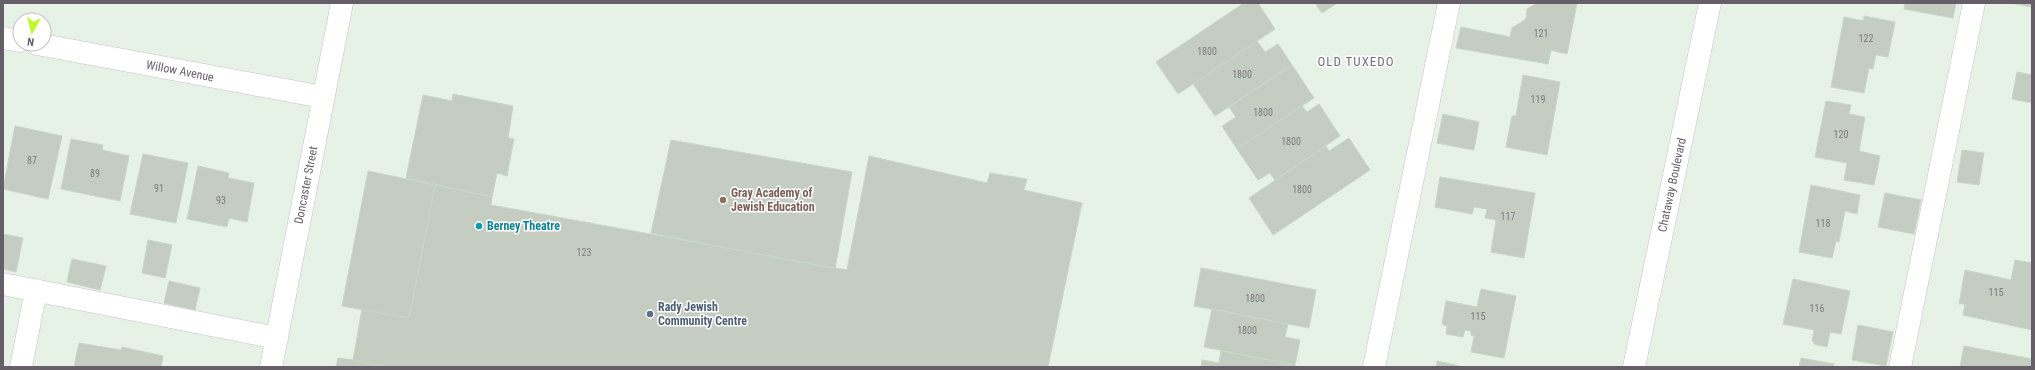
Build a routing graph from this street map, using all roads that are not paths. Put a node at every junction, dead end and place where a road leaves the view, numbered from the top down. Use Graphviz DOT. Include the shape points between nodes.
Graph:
graph roads {
  1 [pos="342,3"];
  2 [pos="1449,3"];
  3 [pos="1710,3"];
  4 [pos="1974,3"];
  5 [pos="52,47"];
  6 [pos="323,97"];
  7 [pos="3,284"];
  8 [pos="36,290"];
  9 [pos="277,338"];
  10 [pos="21,367"];
  11 [pos="271,367"];
  12 [pos="1374,367"];
  13 [pos="1634,367"];
  14 [pos="1900,367"];
  1 -- 6 [label="street, Doncaster Street"];
  2 -- 12 [label="street"];
  3 -- 13 [label="street, Chataway Boulevard"];
  4 -- 14 [label="street"];
  5 -- 6 [label="street, Willow Avenue"];
  6 -- 9 [label="street, Doncaster Street"];
  7 -- 8 [label="street"];
  8 -- 9 [label="street"];
  8 -- 10 [label="street"];
  9 -- 11 [label="street, Doncaster Street"];
}
